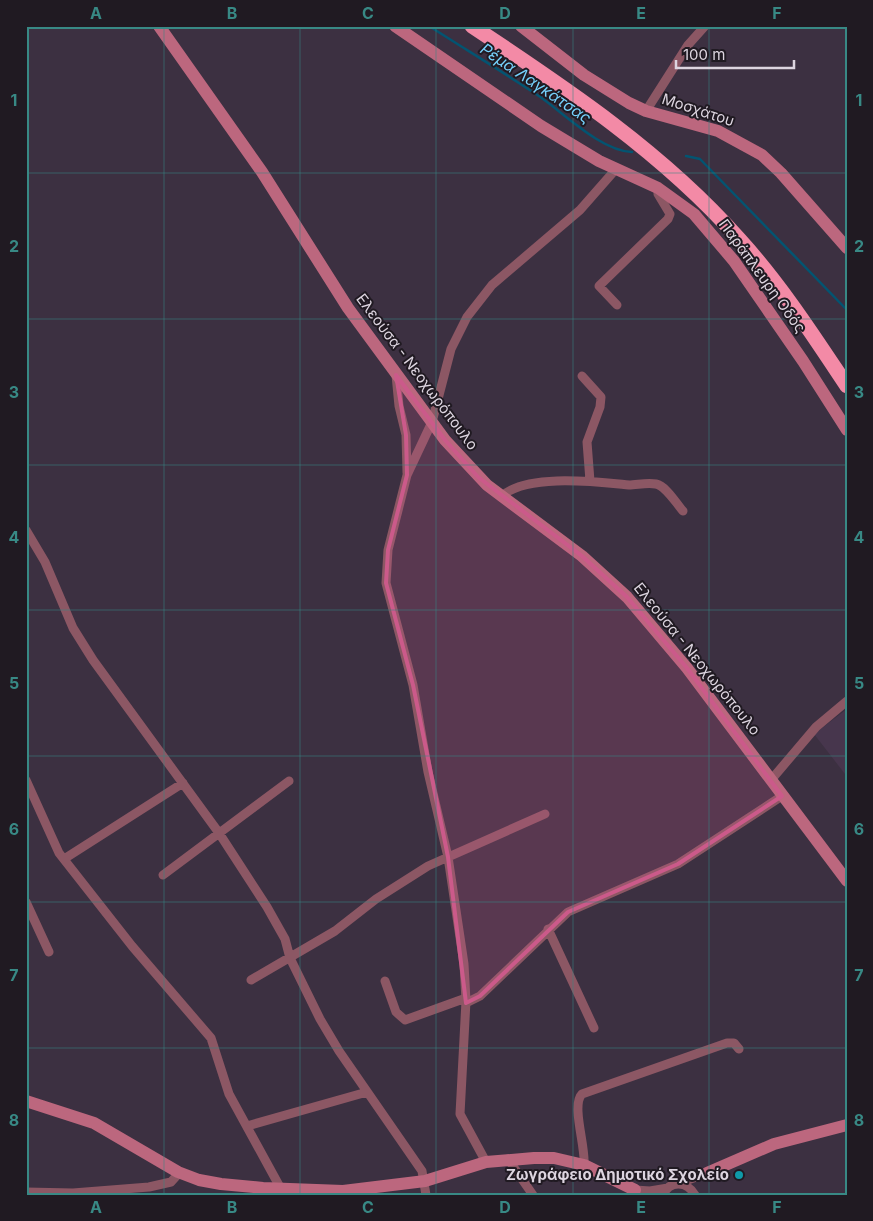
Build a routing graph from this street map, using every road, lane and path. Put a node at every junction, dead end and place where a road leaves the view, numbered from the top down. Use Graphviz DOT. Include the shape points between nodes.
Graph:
graph roads {
  1 [pos="159,26"];
  2 [pos="396,26"];
  3 [pos="472,26"];
  4 [pos="521,26"];
  5 [pos="705,26"];
  6 [pos="646,111"];
  7 [pos="616,169"];
  8 [pos="658,188"];
  9 [pos="847,248"];
  10 [pos="617,304"];
  11 [pos="396,375"];
  12 [pos="582,376"];
  13 [pos="847,386"];
  14 [pos="432,422"];
  15 [pos="847,430"];
  16 [pos="407,475"];
  17 [pos="590,481"];
  18 [pos="501,497"];
  19 [pos="683,511"];
  20 [pos="26,530"];
  21 [pos="847,700"];
  22 [pos="26,780"];
  23 [pos="771,780"];
  24 [pos="289,781"];
  25 [pos="183,784"];
  26 [pos="782,796"];
  27 [pos="545,814"];
  28 [pos="218,833"];
  29 [pos="448,857"];
  30 [pos="64,859"];
  31 [pos="163,875"];
  32 [pos="847,881"];
  33 [pos="26,902"];
  34 [pos="548,929"];
  35 [pos="50,952"];
  36 [pos="290,958"];
  37 [pos="251,980"];
  38 [pos="385,981"];
  39 [pos="466,1001"];
  40 [pos="594,1028"];
  41 [pos="739,1049"];
  42 [pos="368,1092"];
  43 [pos="26,1101"];
  44 [pos="847,1125"];
  45 [pos="246,1126"];
  46 [pos="508,1159"];
  47 [pos="486,1162"];
  48 [pos="584,1165"];
  49 [pos="180,1172"];
  50 [pos="707,1173"];
  51 [pos="425,1181"];
  52 [pos="678,1184"];
  53 [pos="281,1189"];
  54 [pos="665,1191"];
  55 [pos="26,1192"];
  56 [pos="264,1192"];
  57 [pos="639,1192"];
  58 [pos="342,1193"];
  59 [pos="54,1194"];
  60 [pos="426,1195"];
  61 [pos="533,1195"];
  62 [pos="695,1195"];
  1 -- 11 [label="street, Ελεούσα - Νεοχωρόπουλο" via="222,113 348,308"];
  2 -- 7 [label="street, Παράπλευρη Οδός" via="541,126"];
  3 -- 13 [label="highway" via="586,103 688,186 761,264"];
  4 -- 6 [label="street, Μοσχάτου" via="591,80"];
  5 -- 6 [label="street" via="688,44"];
  6 -- 9 [label="street, Μοσχάτου" via="718,131 762,155"];
  7 -- 8 [label="street, Παράπλευρη Οδός"];
  7 -- 14 [label="street" via="580,210 492,286 467,318 451,350"];
  8 -- 10 [label="street" via="658,194 670,214 668,219 599,286"];
  8 -- 15 [label="street, Παράπλευρη Οδός" via="687,208 717,238 788,338"];
  11 -- 14 [label="street, Ελεούσα - Νεοχωρόπουλο"];
  11 -- 16 [label="street" via="406,435"];
  12 -- 17 [label="street" via="600,394 601,400 587,442"];
  14 -- 16 [label="street"];
  14 -- 18 [label="street, Ελεούσα - Νεοχωρόπουλο" via="454,452"];
  16 -- 29 [label="street" via="388,550 386,582 413,685 428,772"];
  17 -- 18 [label="street" via="520,486"];
  17 -- 19 [label="street" via="658,484"];
  18 -- 23 [label="street, Ελεούσα - Νεοχωρόπουλο" via="582,556 627,597 687,668"];
  20 -- 25 [label="street" via="45,562 73,628"];
  21 -- 23 [label="street" via="816,727"];
  22 -- 30 [label="street"];
  23 -- 26 [label="street, Ελεούσα - Νεοχωρόπουλο"];
  24 -- 28 [label="street"];
  25 -- 28 [label="street"];
  25 -- 30 [label="street"];
  26 -- 32 [label="street, Ελεούσα - Νεοχωρόπουλο"];
  26 -- 34 [label="street" via="678,864 568,912"];
  27 -- 29 [label="street"];
  28 -- 31 [label="street"];
  28 -- 36 [label="street" via="267,906 285,940"];
  29 -- 36 [label="street" via="419,871 335,931"];
  29 -- 39 [label="street" via="464,964"];
  30 -- 45 [label="street" via="213,1041 226,1088"];
  33 -- 35 [label="street"];
  34 -- 39 [label="street" via="480,996"];
  34 -- 40 [label="street"];
  36 -- 37 [label="street"];
  36 -- 42 [label="street" via="320,1019"];
  38 -- 39 [label="street" via="396,1012 405,1020"];
  39 -- 47 [label="street" via="460,1114"];
  41 -- 48 [label="street" via="734,1043 727,1043 582,1094 577,1106 585,1152"];
  42 -- 45 [label="street"];
  42 -- 51 [label="street" via="422,1171"];
  43 -- 49 [label="street" via="104,1128"];
  44 -- 50 [label="street" via="774,1144"];
  45 -- 53 [label="street"];
  46 -- 47 [label="street"];
  46 -- 48 [label="street" via="544,1158"];
  46 -- 61 [label="street"];
  47 -- 51 [label="street"];
  48 -- 57 [label="street"];
  49 -- 56 [label="street" via="209,1182"];
  49 -- 59 [label="street" via="171,1182 159,1186"];
  50 -- 52 [label="street"];
  50 -- 62 [label="street"];
  51 -- 58 [label="street"];
  51 -- 60 [label="street"];
  52 -- 54 [label="street"];
  52 -- 62 [label="street" via="688,1186"];
  53 -- 56 [label="street"];
  53 -- 58 [label="street"];
  54 -- 57 [label="street"];
  55 -- 59 [label="street"];
}
